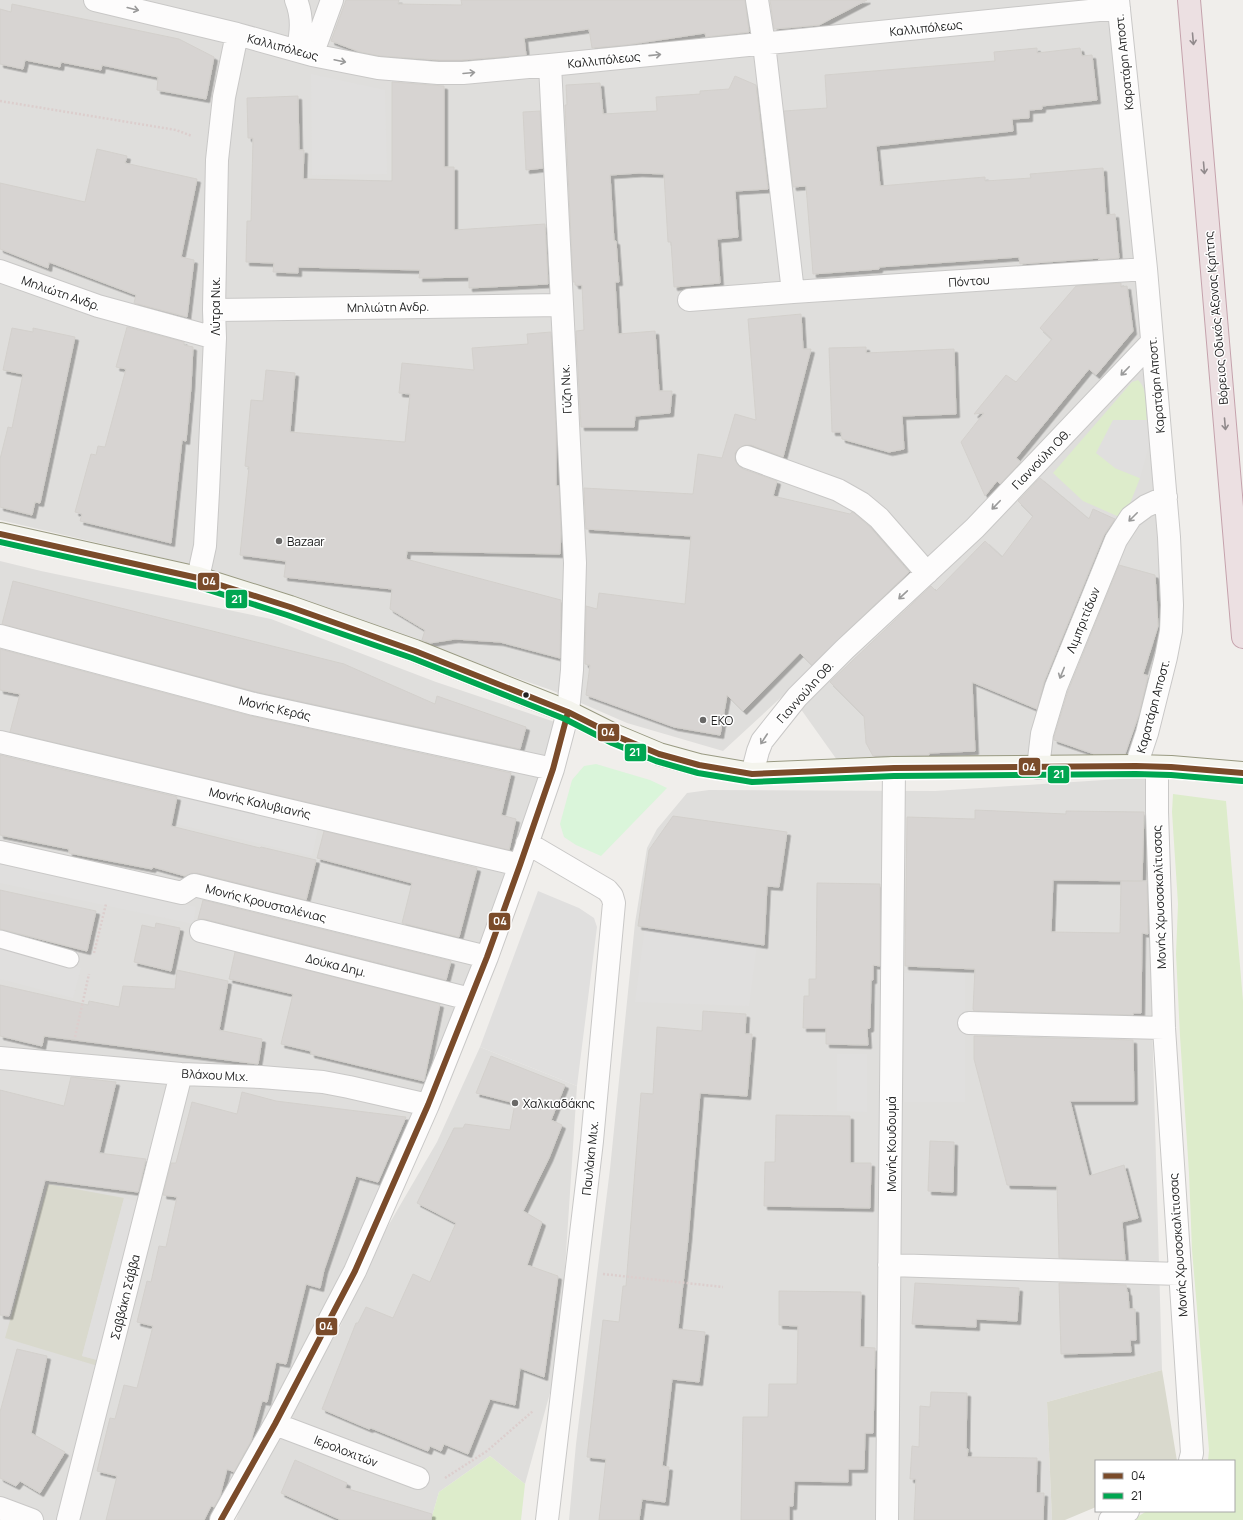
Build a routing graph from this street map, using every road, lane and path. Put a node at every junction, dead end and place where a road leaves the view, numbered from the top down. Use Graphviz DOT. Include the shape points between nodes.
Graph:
graph roads {
  1 [pos="95,0"];
  2 [pos="296,0"];
  3 [pos="332,0"];
  4 [pos="757,0"];
  5 [pos="1190,0"];
  6 [pos="1118,4"];
  7 [pos="237,34"];
  8 [pos="764,44"];
  9 [pos="304,53"];
  10 [pos="550,65"];
  11 [pos="0,101"];
  12 [pos="219,141"];
  13 [pos="1146,269"];
  14 [pos="0,271"];
  15 [pos="793,292"];
  16 [pos="689,300"];
  17 [pos="561,305"];
  18 [pos="214,310"];
  19 [pos="215,338"];
  20 [pos="1152,343"];
  21 [pos="747,457"];
  22 [pos="1166,497"];
  23 [pos="0,534"];
  24 [pos="927,573"];
  25 [pos="198,578"];
  26 [pos="0,636"];
  27 [pos="1243,637"];
  28 [pos="568,712"];
  29 [pos="0,742"];
  30 [pos="1136,766"];
  31 [pos="1164,767"];
  32 [pos="894,768"];
  33 [pos="1038,768"];
  34 [pos="553,769"];
  35 [pos="1243,773"];
  36 [pos="752,774"];
  37 [pos="527,843"];
  38 [pos="0,852"];
  39 [pos="520,865"];
  40 [pos="202,931"];
  41 [pos="0,939"];
  42 [pos="487,956"];
  43 [pos="70,959"];
  44 [pos="470,998"];
  45 [pos="969,1023"];
  46 [pos="1164,1028"];
  47 [pos="0,1058"];
  48 [pos="181,1074"];
  49 [pos="428,1105"];
  50 [pos="889,1265"];
  51 [pos="578,1271"];
  52 [pos="1180,1274"];
  53 [pos="723,1287"];
  54 [pos="565,1383"];
  55 [pos="275,1424"];
  56 [pos="1190,1460"];
  57 [pos="418,1478"];
  58 [pos="0,1508"];
  59 [pos="1126,1512"];
  60 [pos="32,1520"];
  61 [pos="68,1520"];
  62 [pos="222,1520"];
  63 [pos="547,1520"];
  64 [pos="887,1520"];
  65 [pos="1110,1520"];
  1 -- 7 [label="street, Καλλιπόλεως, one-way"];
  2 -- 9 [label="street" via="300,9"];
  3 -- 9 [label="street"];
  4 -- 8 [label="street"];
  5 -- 27 [label="highway, Βόρειος Οδικός Άξονας Κρήτης, one-way"];
  6 -- 8 [label="street, Καλλιπόλεως"];
  6 -- 13 [label="street, Καρατάρη Αποστ."];
  7 -- 9 [label="street, Καλλιπόλεως"];
  7 -- 12 [label="street, Λύτρα Νικ." via="224,97"];
  10 -- 8 [label="street, Καλλιπόλεως, one-way"];
  8 -- 15 [label="street"];
  9 -- 10 [label="street, Καλλιπόλεως, one-way" via="378,68 438,73"];
  10 -- 17 [label="street, Γύζη Νικ."];
  11 -- 12 [label="path" via="176,130 202,140"];
  12 -- 18 [label="street, Λύτρα Νικ."];
  13 -- 15 [label="street, Πόντου"];
  13 -- 20 [label="street, Καρατάρη Αποστ."];
  14 -- 19 [label="street, Μηλιώτη Ανδρ." via="98,306"];
  15 -- 16 [label="street, Πόντου"];
  17 -- 18 [label="street, Μηλιώτη Ανδρ."];
  17 -- 28 [label="street, Γύζη Νικ." via="575,563 572,670"];
  18 -- 19 [label="street, Λύτρα Νικ."];
  19 -- 25 [label="street, Λύτρα Νικ." via="205,546"];
  20 -- 22 [label="street, Καρατάρη Αποστ."];
  20 -- 24 [label="street, Γιαννούλη Οθ., one-way" via="975,528"];
  21 -- 24 [label="street" via="838,490 861,503 879,518"];
  22 -- 30 [label="street, Καρατάρη Αποστ." via="1172,604 1171,631 1156,700"];
  22 -- 33 [label="street, Λιμπριτίδων, one-way" via="1146,506 1131,517 1116,540 1056,687 1042,734"];
  23 -- 25 [label="street"];
  24 -- 36 [label="street, Γιαννούλη Οθ., one-way" via="797,697 762,742"];
  25 -- 28 [label="street" via="415,651"];
  26 -- 34 [label="street, Μονής Κεράς" via="254,704"];
  28 -- 34 [label="street"];
  28 -- 36 [label="street" via="659,754 699,765"];
  29 -- 39 [label="street, Μονής Καλυβιανής"];
  30 -- 31 [label="street"];
  30 -- 33 [label="street"];
  31 -- 35 [label="street"];
  31 -- 46 [label="street, Μονής Χρυσοσκαλίτισσας" via="1157,812"];
  32 -- 33 [label="street"];
  32 -- 36 [label="street"];
  32 -- 50 [label="street, Μονής Κουδουμά"];
  34 -- 37 [label="street"];
  37 -- 39 [label="street"];
  37 -- 51 [label="street, Παυλάκη Μιχ." via="607,890 614,904"];
  38 -- 42 [label="street, Μονής Κρουσταλένιας" via="182,893 194,885"];
  39 -- 42 [label="street"];
  40 -- 44 [label="street, Δούκα Δημ."];
  41 -- 43 [label="lane"];
  42 -- 44 [label="street"];
  44 -- 49 [label="street"];
  45 -- 46 [label="street"];
  46 -- 52 [label="street, Μονής Χρυσοσκαλίτισσας"];
  47 -- 48 [label="street, Βλάχου Μιχ."];
  48 -- 49 [label="street, Βλάχου Μιχ." via="323,1082"];
  48 -- 61 [label="street, Σαββάκη Σάββα"];
  49 -- 55 [label="street" via="355,1271"];
  50 -- 52 [label="street"];
  50 -- 64 [label="street, Μονής Κουδουμά"];
  51 -- 53 [label="path"];
  51 -- 54 [label="street, Παυλάκη Μιχ."];
  52 -- 56 [label="street, Μονής Χρυσοσκαλίτισσας" via="1192,1453"];
  54 -- 57 [label="path" via="487,1451 464,1466 436,1483"];
  54 -- 63 [label="street, Παυλάκη Μιχ."];
  55 -- 57 [label="street, Ιερολοχιτών"];
  55 -- 62 [label="street"];
  58 -- 60 [label="street"];
  59 -- 65 [label="street"];
}
